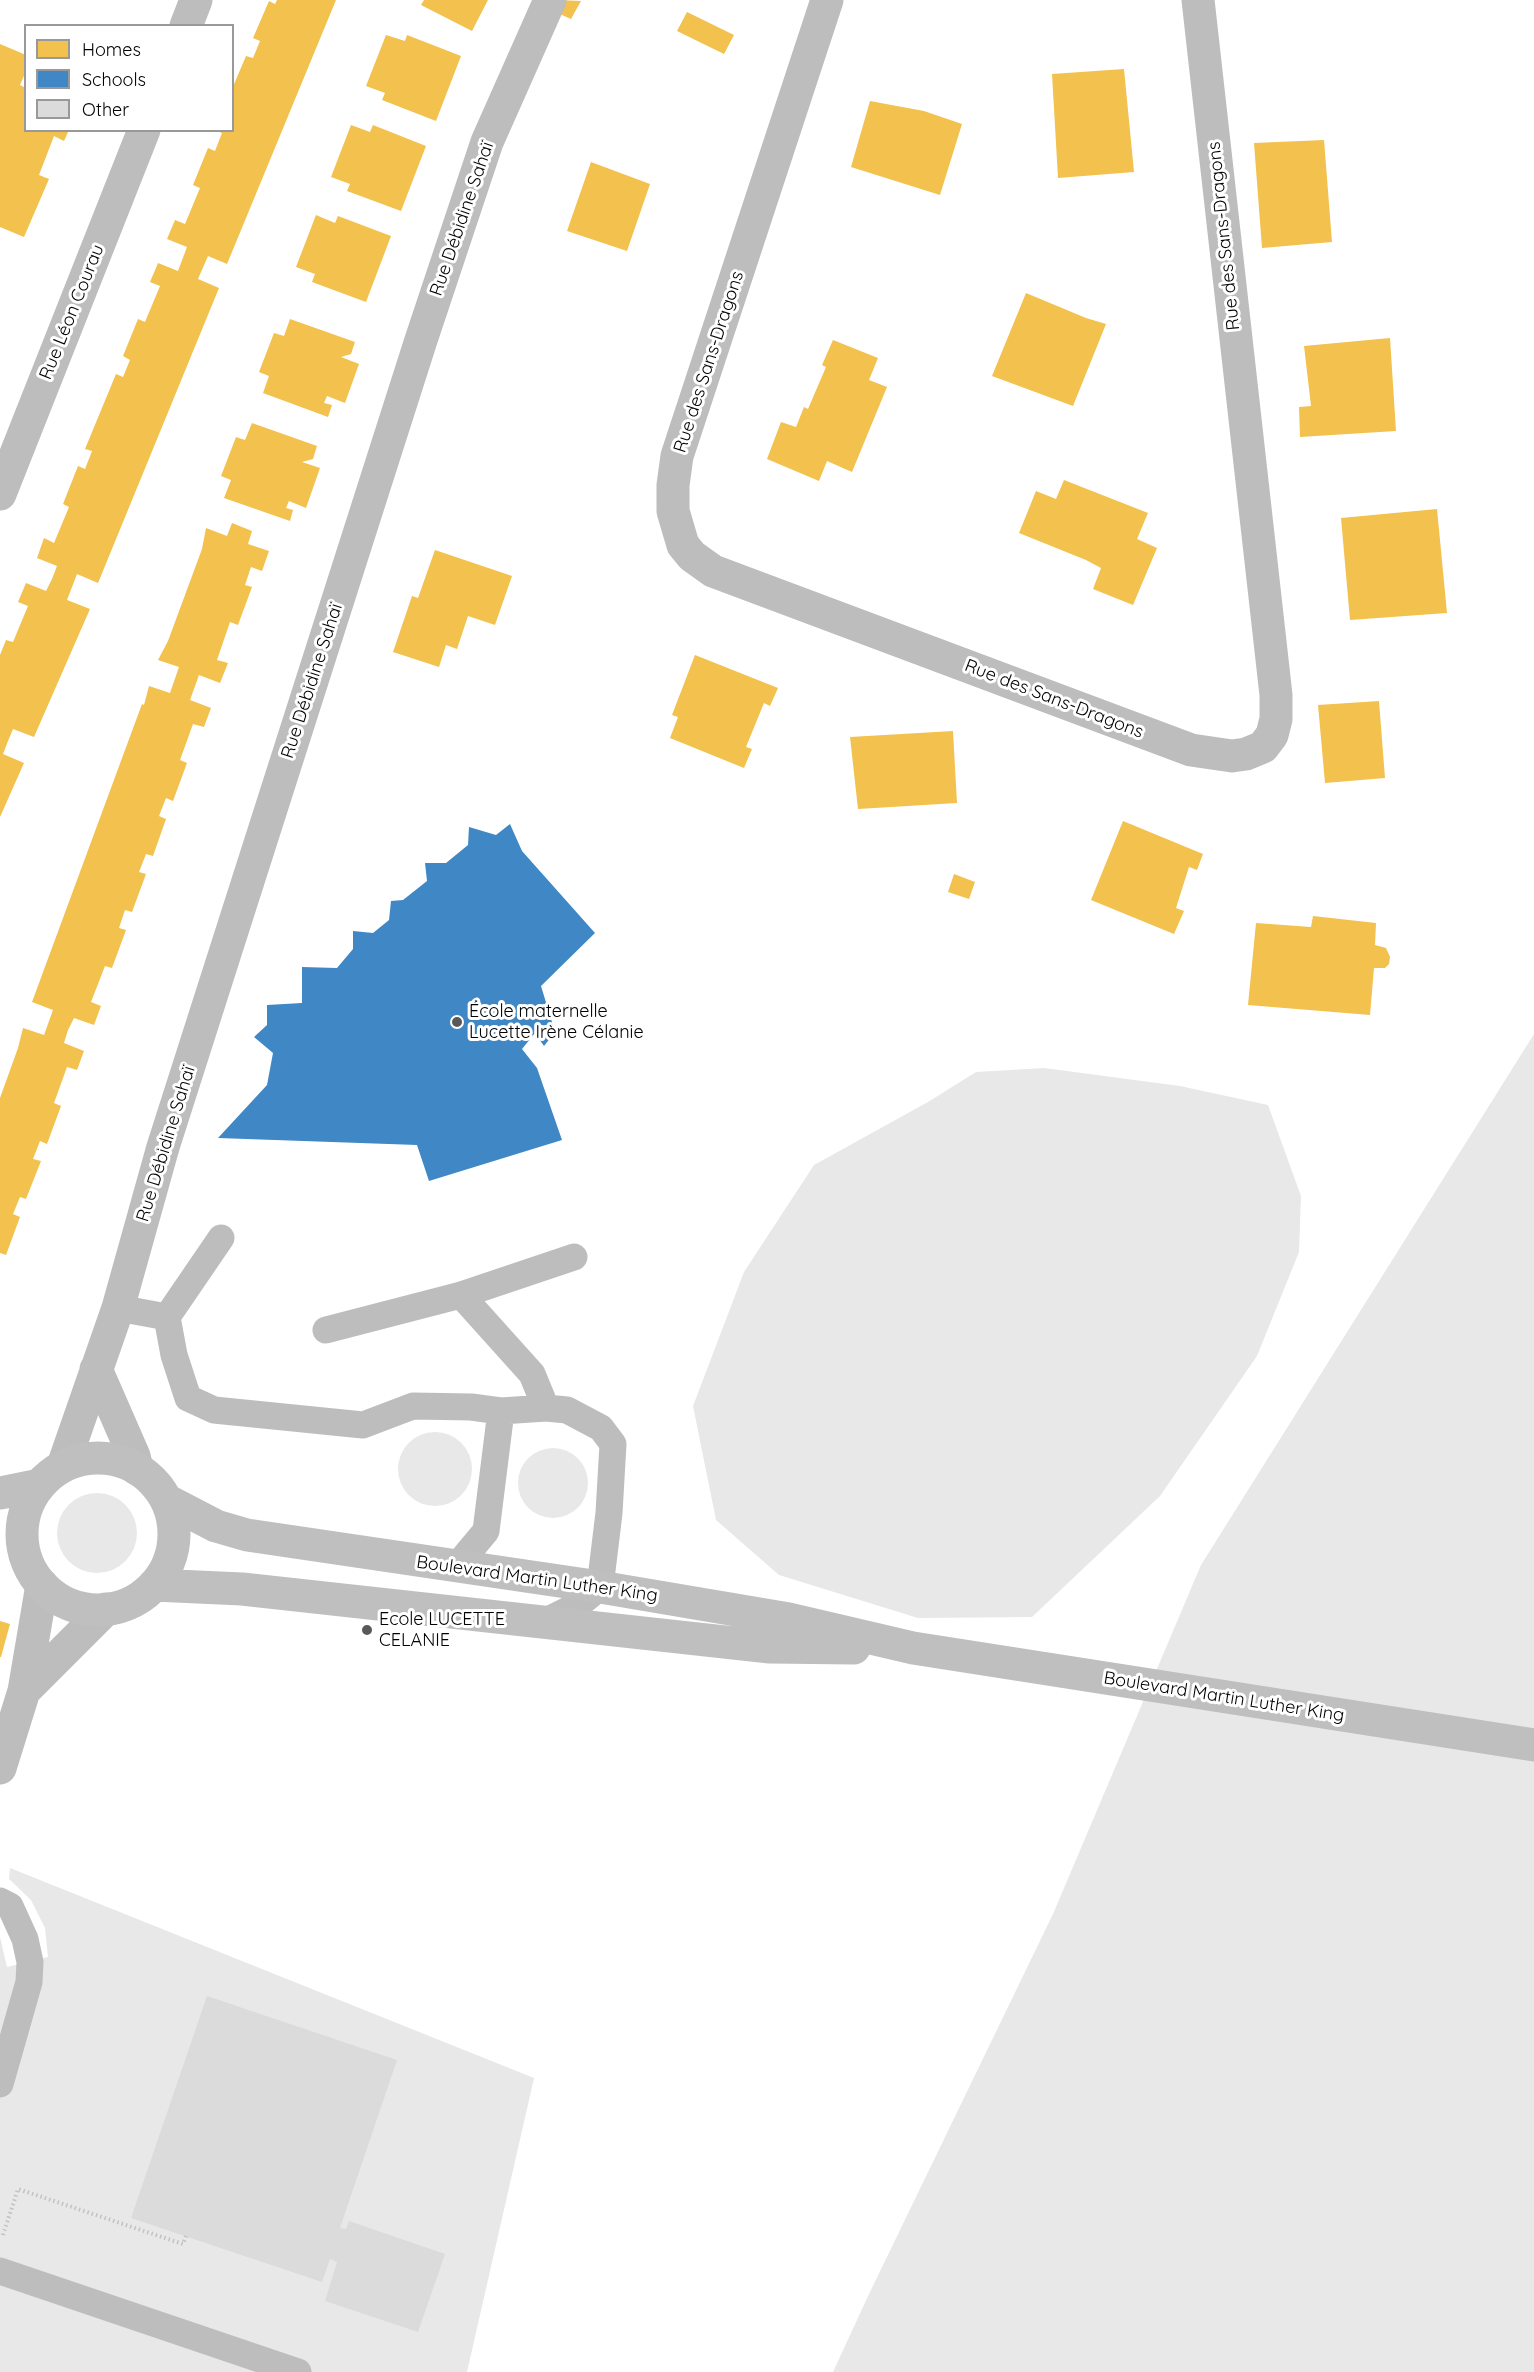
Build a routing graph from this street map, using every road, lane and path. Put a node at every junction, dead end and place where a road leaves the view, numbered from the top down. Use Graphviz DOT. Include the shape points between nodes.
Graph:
graph roads {
  1 [pos="196,0"];
  2 [pos="550,0"];
  3 [pos="827,0"];
  4 [pos="1198,0"];
  5 [pos="187,24"];
  6 [pos="143,132"];
  7 [pos="0,494"];
  8 [pos="221,1238"];
  9 [pos="574,1257"];
  10 [pos="461,1295"];
  11 [pos="118,1308"];
  12 [pos="167,1317"];
  13 [pos="326,1330"];
  14 [pos="96,1369"];
  15 [pos="546,1408"];
  16 [pos="501,1411"];
  17 [pos="137,1469"];
  18 [pos="52,1476"];
  19 [pos="0,1493"];
  20 [pos="166,1500"];
  21 [pos="23,1565"];
  22 [pos="456,1567"];
  23 [pos="154,1586"];
  24 [pos="600,1587"];
  25 [pos="106,1609"];
  26 [pos="548,1620"];
  27 [pos="913,1648"];
  28 [pos="24,1691"];
  29 [pos="1534,1746"];
  30 [pos="0,1768"];
  31 [pos="0,1901"];
  32 [pos="0,2084"];
  33 [pos="186,2236"];
  34 [pos="0,2246"];
  35 [pos="0,2271"];
  36 [pos="298,2372"];
  1 -- 5 [label="street"];
  2 -- 11 [label="street, Rue Débidine Sahaï" via="487,142 163,1147"];
  3 -- 4 [label="street, Rue des Sans-Dragons" via="677,456 673,512 683,545 713,571 1191,750 1232,756 1263,747 1272,735 1276,695"];
  6 -- 7 [label="street, Rue Léon Courau"];
  8 -- 12 [label="lane"];
  9 -- 10 [label="lane"];
  10 -- 13 [label="lane"];
  10 -- 15 [label="lane" via="532,1374"];
  11 -- 12 [label="lane"];
  11 -- 14 [label="street, Rue Débidine Sahaï"];
  12 -- 16 [label="lane" via="188,1398 214,1410 363,1425 413,1406"];
  14 -- 17 [label="street"];
  14 -- 18 [label="street, Rue Débidine Sahaï"];
  15 -- 16 [label="lane"];
  15 -- 24 [label="lane" via="567,1410 602,1428 613,1444"];
  16 -- 22 [label="lane" via="486,1531"];
  17 -- 18 [label="main road" via="114,1459 88,1458"];
  17 -- 20 [label="main road"];
  18 -- 19 [label="main road"];
  18 -- 21 [label="main road" via="29,1502 22,1526"];
  20 -- 22 [label="main road, Boulevard Martin Luther King" via="216,1526 247,1535"];
  20 -- 23 [label="main road" via="175,1532 171,1558"];
  21 -- 25 [label="main road" via="48,1592 69,1605"];
  21 -- 28 [label="street"];
  22 -- 24 [label="main road, Boulevard Martin Luther King"];
  23 -- 25 [label="main road" via="141,1598"];
  23 -- 26 [label="main road, Boulevard Martin Luther King" via="242,1589"];
  24 -- 26 [label="lane" via="578,1605"];
  24 -- 27 [label="main road, Boulevard Martin Luther King" via="789,1619"];
  25 -- 28 [label="street"];
  26 -- 27 [label="main road, Boulevard Martin Luther King" via="770,1647"];
  27 -- 29 [label="main road, Boulevard Martin Luther King"];
  28 -- 30 [label="street"];
  31 -- 32 [label="lane" via="10,1906 25,1939 30,1962 29,1982"];
  33 -- 34 [label="path" via="183,2244 18,2189"];
  35 -- 36 [label="lane"];
}
